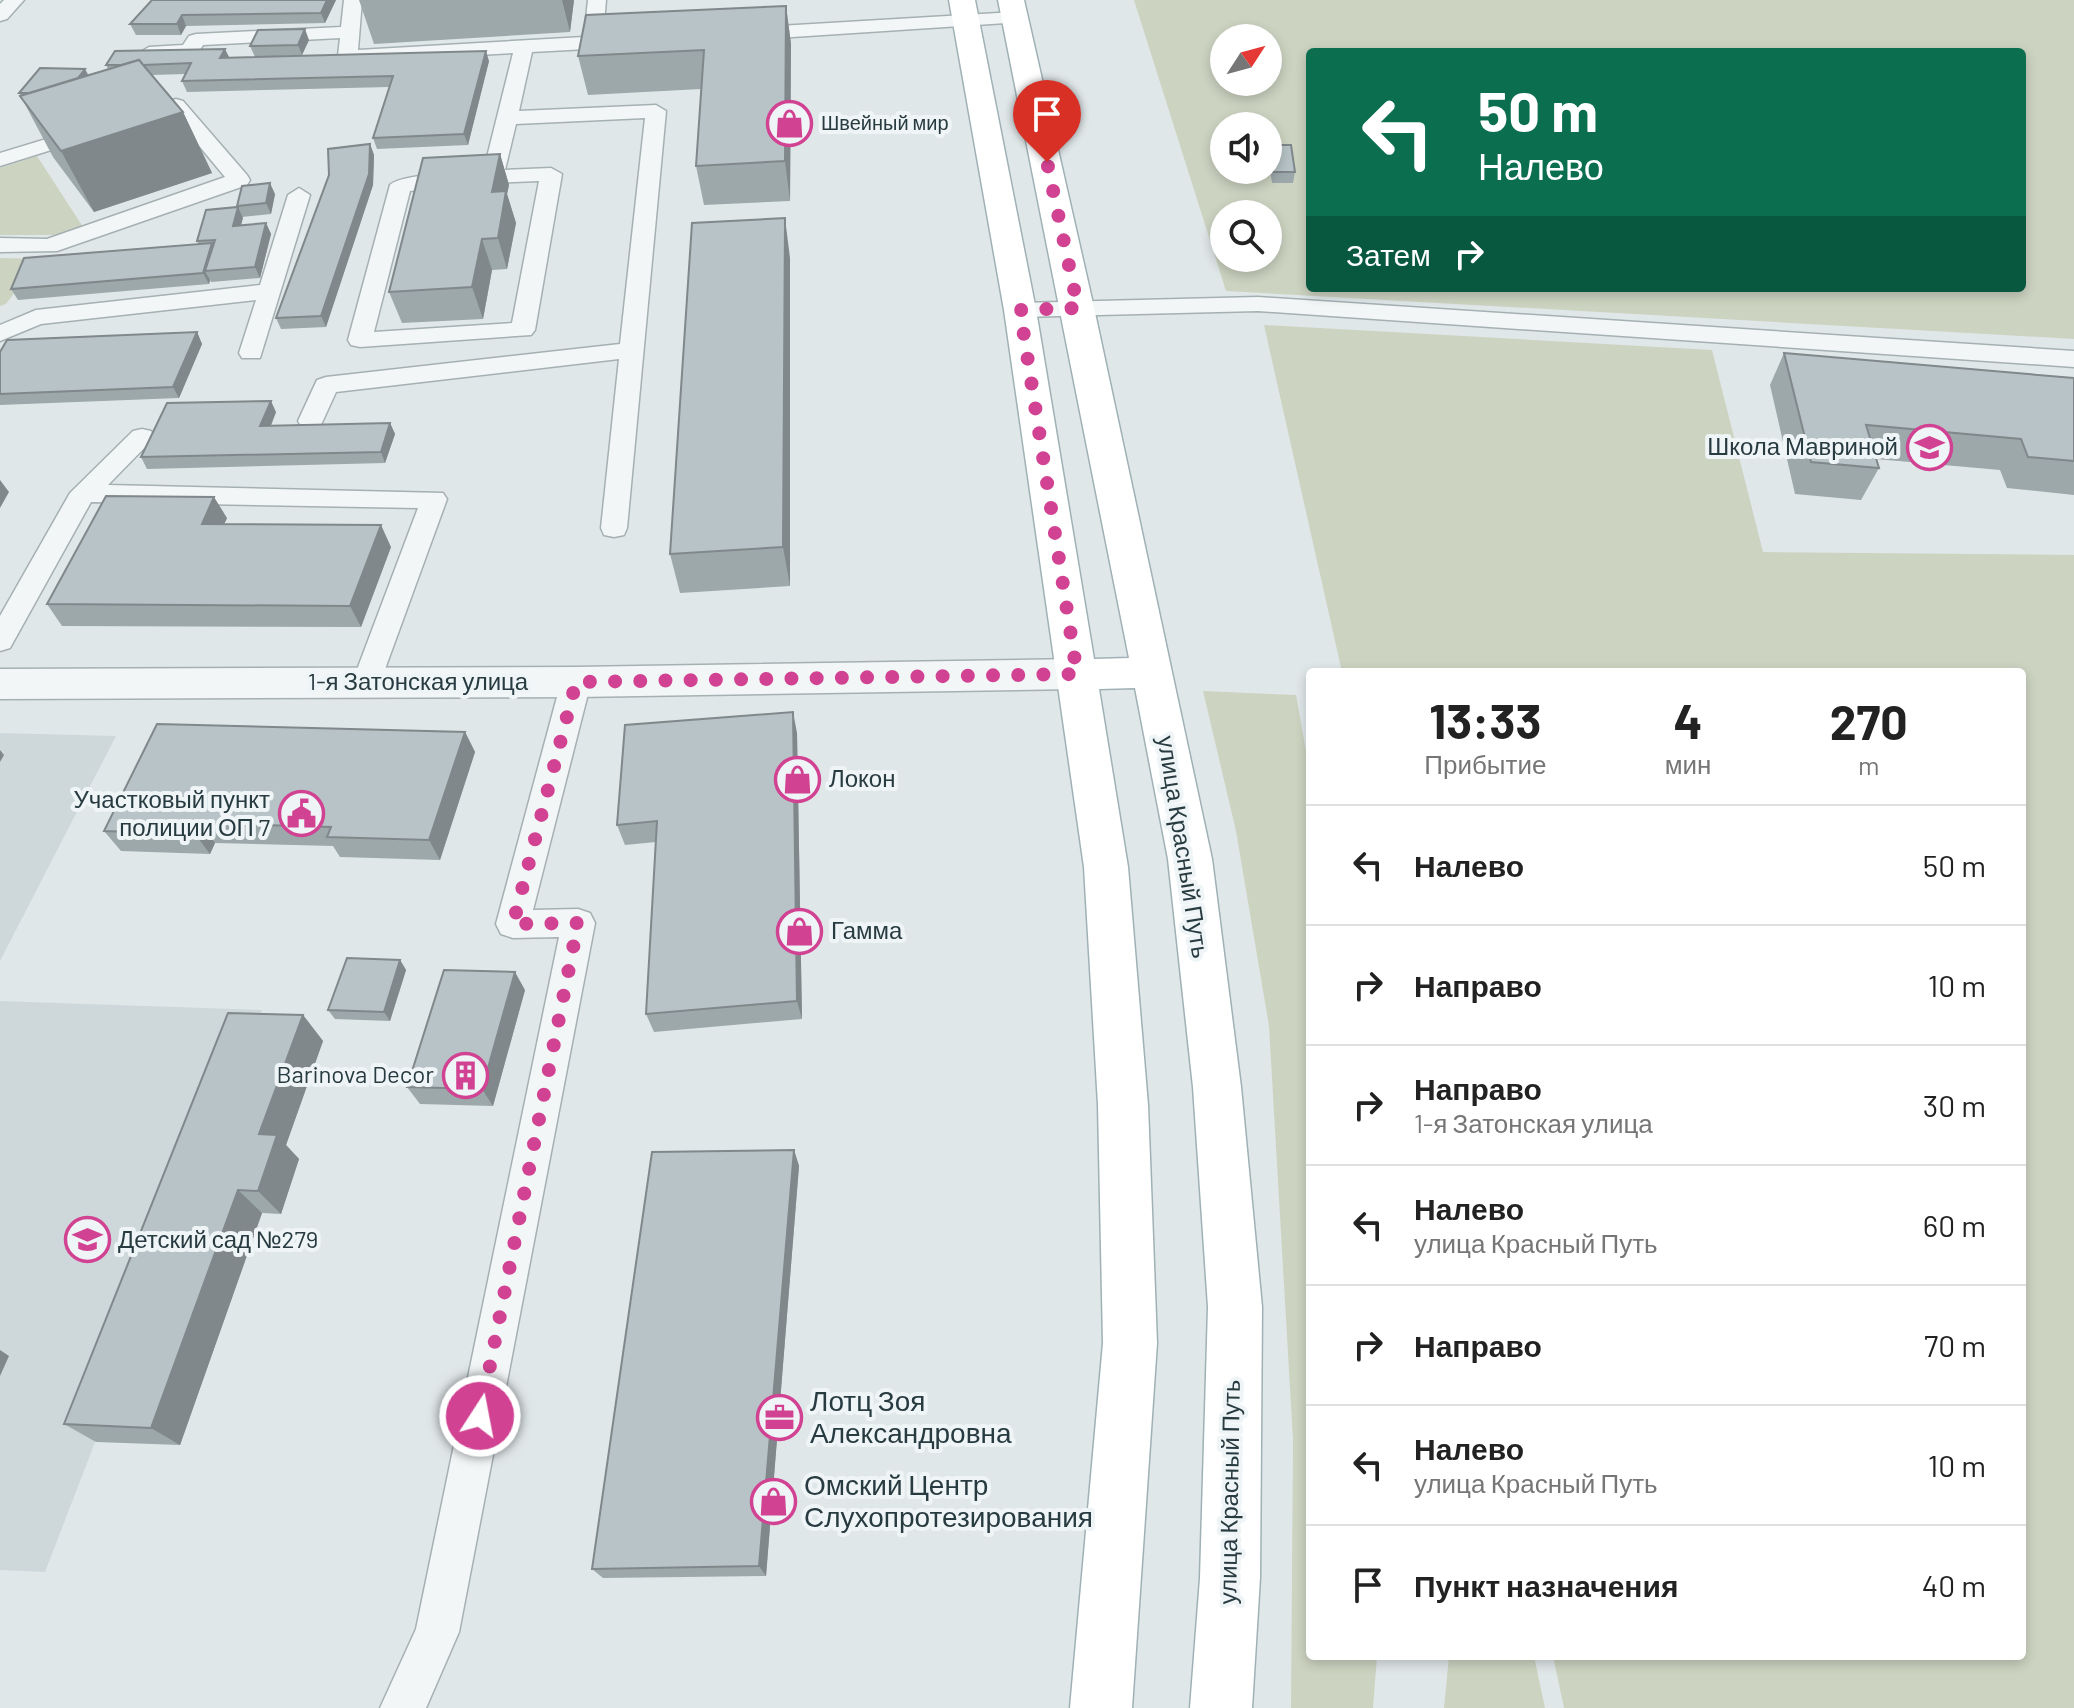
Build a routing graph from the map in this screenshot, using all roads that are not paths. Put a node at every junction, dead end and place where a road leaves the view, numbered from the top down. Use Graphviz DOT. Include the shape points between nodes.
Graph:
graph roads {
  1 [pos="15,0"];
  2 [pos="353,0"];
  3 [pos="597,0"];
  4 [pos="1013,9"];
  5 [pos="964,11"];
  6 [pos="0,15"];
  7 [pos="350,32"];
  8 [pos="726,35"];
  9 [pos="638,40"];
  10 [pos="593,43"];
  11 [pos="524,46"];
  12 [pos="130,53"];
  13 [pos="133,118"];
  14 [pos="508,118"];
  15 [pos="104,127"];
  16 [pos="0,160"];
  17 [pos="493,177"];
  18 [pos="299,195"];
  19 [pos="0,245"];
  20 [pos="269,291"];
  21 [pos="1078,308"];
  22 [pos="1020,310"];
  23 [pos="0,334"];
  24 [pos="632,350"];
  25 [pos="251,353"];
  26 [pos="2074,359"];
  27 [pos="311,421"];
  28 [pos="142,437"];
  29 [pos="83,493"];
  30 [pos="614,528"];
  31 [pos="0,641"];
  32 [pos="1154,673"];
  33 [pos="1077,674"];
  34 [pos="576,682"];
  35 [pos="367,683"];
  36 [pos="0,684"];
  37 [pos="403,1708"];
  38 [pos="1101,1708"];
  39 [pos="1221,1708"];
  1 -- 6 [label="lane"];
  2 -- 7 [label="lane"];
  3 -- 10 [label="lane"];
  4 -- 5 [label="lane"];
  4 -- 21 [label="main road, улица Красный Путь"];
  5 -- 8 [label="lane"];
  5 -- 22 [label="main road"];
  7 -- 11 [label="lane" via="348,56"];
  7 -- 12 [label="lane" via="196,40 190,51"];
  9 -- 10 [label="lane"];
  10 -- 11 [label="lane"];
  11 -- 14 [label="lane"];
  13 -- 19 [label="lane" via="176,105 239,180 49,246"];
  14 -- 17 [label="lane"];
  14 -- 24 [label="lane" via="656,111"];
  15 -- 16 [label="lane"];
  17 -- 17 [label="lane" via="551,174 523,330 360,340 401,185"];
  18 -- 20 [label="lane"];
  20 -- 23 [label="lane" via="36,317"];
  20 -- 25 [label="lane"];
  21 -- 22 [label="lane"];
  21 -- 26 [label="lane" via="1258,304"];
  21 -- 32 [label="main road, улица Красный Путь"];
  22 -- 33 [label="main road"];
  24 -- 27 [label="lane" via="326,385"];
  24 -- 30 [label="lane"];
  28 -- 29 [label="lane"];
  29 -- 31 [label="lane"];
  29 -- 35 [label="lane" via="434,499"];
  32 -- 33 [label="main road"];
  32 -- 39 [label="main road, улица Красный Путь" via="1190,859 1217,1087 1235,1307 1230,1578"];
  33 -- 34 [label="street, 1-я Затонская улица"];
  33 -- 38 [label="main road" via="1106,867 1123,1105 1130,1343"];
  34 -- 35 [label="street, 1-я Затонская улица"];
  34 -- 37 [label="lane" via="513,924 578,923 437,1632"];
  35 -- 36 [label="street, 1-я Затонская улица"];
}
